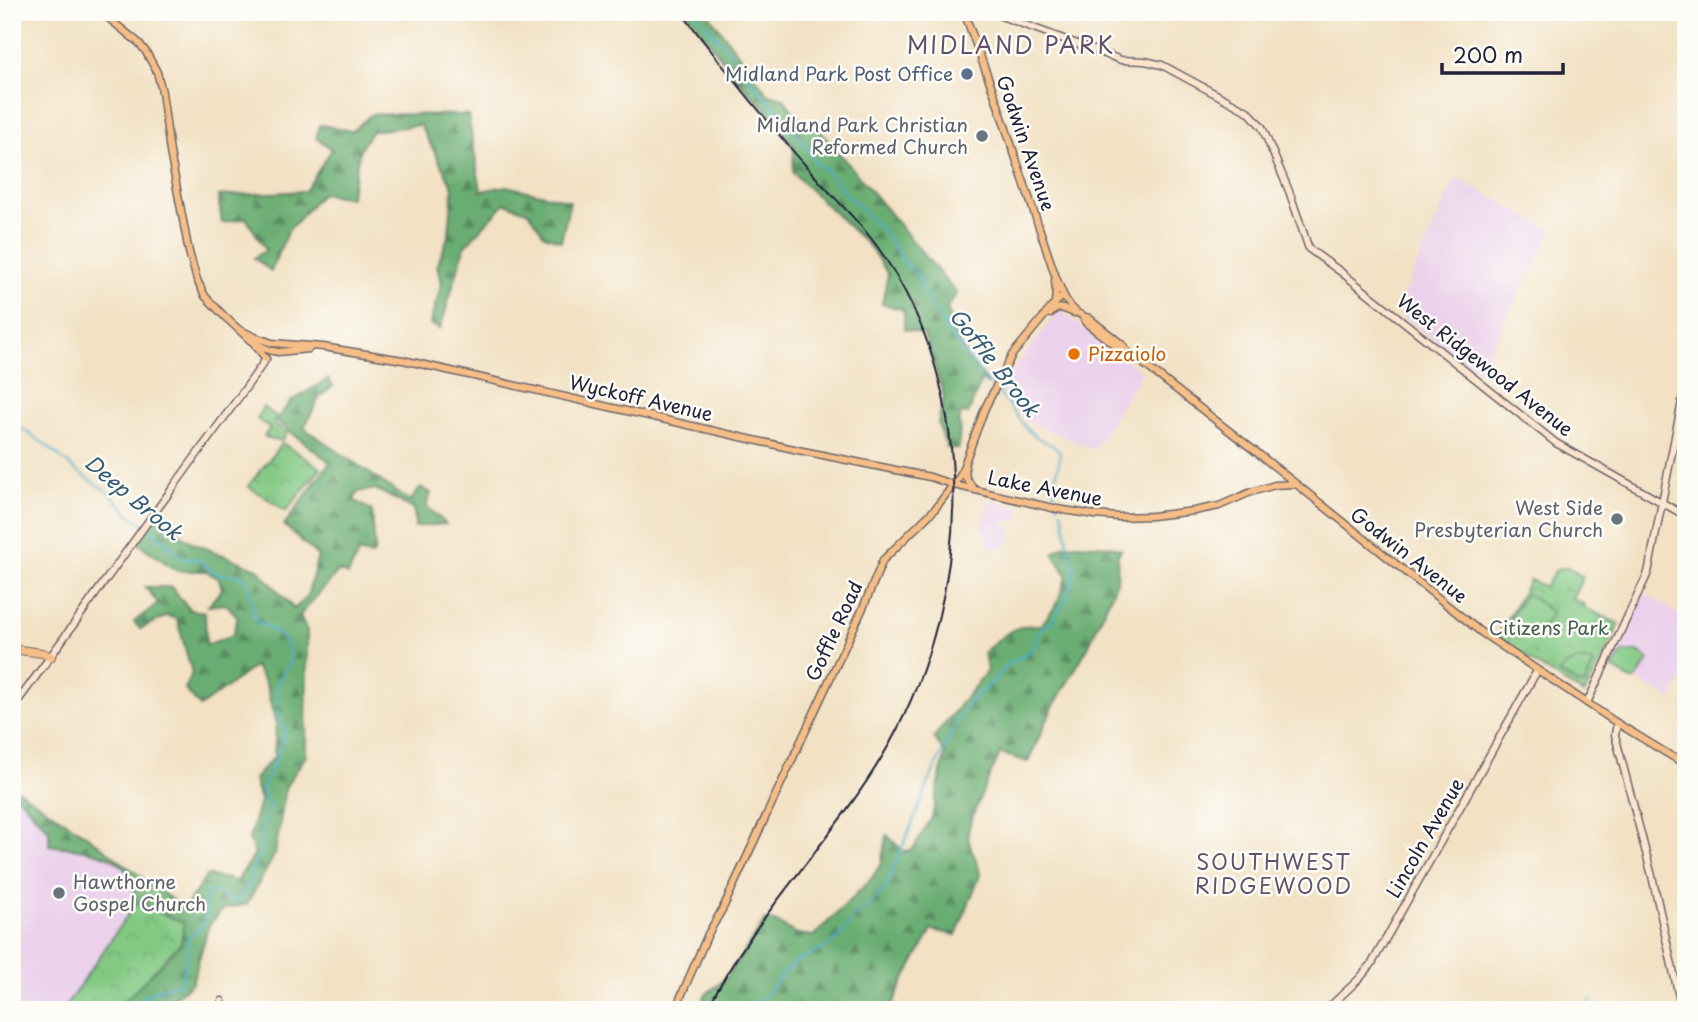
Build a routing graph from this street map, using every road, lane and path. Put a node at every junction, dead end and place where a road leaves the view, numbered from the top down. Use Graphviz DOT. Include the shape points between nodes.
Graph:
graph roads {
  1 [pos="101,12"];
  2 [pos="964,12"];
  3 [pos="990,12"];
  4 [pos="1054,272"];
  5 [pos="1064,296"];
  6 [pos="1055,303"];
  7 [pos="1081,315"];
  8 [pos="1042,318"];
  9 [pos="238,329"];
  10 [pos="251,341"];
  11 [pos="270,346"];
  12 [pos="266,359"];
  13 [pos="1686,381"];
  14 [pos="965,463"];
  15 [pos="1294,484"];
  16 [pos="954,485"];
  17 [pos="976,490"];
  18 [pos="1662,502"];
  19 [pos="1686,516"];
  20 [pos="12,649"];
  21 [pos="51,657"];
  22 [pos="12,658"];
  23 [pos="1537,671"];
  24 [pos="1587,703"];
  25 [pos="12,709"];
  26 [pos="1617,723"];
  27 [pos="1686,765"];
  28 [pos="222,1002"];
  29 [pos="220,1010"];
  30 [pos="675,1010"];
  31 [pos="1325,1010"];
  32 [pos="1682,1010"];
  1 -- 9 [label="main road, Wyckoff Avenue" via="139,43 157,72 197,280 211,303"];
  2 -- 4 [label="main road, Godwin Avenue"];
  3 -- 18 [label="street, West Ridgewood Avenue" via="1121,60 1162,65 1249,112 1262,127 1309,249 1556,443"];
  4 -- 5 [label="main road, Godwin Avenue"];
  4 -- 6 [label="main road"];
  5 -- 6 [label="main road, Goffle Road"];
  5 -- 7 [label="main road, Godwin Avenue"];
  6 -- 8 [label="main road, Goffle Road"];
  7 -- 8 [label="main road" via="1059,308"];
  7 -- 15 [label="main road, Godwin Avenue"];
  8 -- 14 [label="main road, Goffle Road" via="999,378"];
  9 -- 10 [label="main road, Wyckoff Avenue"];
  9 -- 11 [label="main road, Wyckoff Avenue"];
  10 -- 11 [label="main road, Wyckoff Avenue"];
  10 -- 12 [label="main road"];
  11 -- 12 [label="main road"];
  11 -- 16 [label="main road, Wyckoff Avenue" via="278,352 321,347 439,368"];
  12 -- 21 [label="street"];
  13 -- 18 [label="street"];
  14 -- 16 [label="main road, Goffle Road"];
  14 -- 17 [label="main road" via="966,478"];
  15 -- 17 [label="main road, Lake Avenue" via="1251,492 1219,506 1118,517 1060,510"];
  15 -- 23 [label="main road, Godwin Avenue"];
  16 -- 17 [label="main road, Lake Avenue"];
  16 -- 30 [label="main road, Goffle Road" via="883,560"];
  18 -- 19 [label="street, West Ridgewood Avenue"];
  18 -- 24 [label="street" via="1648,573"];
  20 -- 21 [label="highway"];
  21 -- 22 [label="highway" via="26,653"];
  21 -- 25 [label="street"];
  23 -- 24 [label="main road, Godwin Avenue"];
  23 -- 31 [label="street, Lincoln Avenue" via="1371,965"];
  24 -- 26 [label="main road, Godwin Avenue"];
  26 -- 27 [label="main road, Godwin Avenue"];
  26 -- 32 [label="street" via="1615,735"];
  28 -- 29 [label="street"];
}
